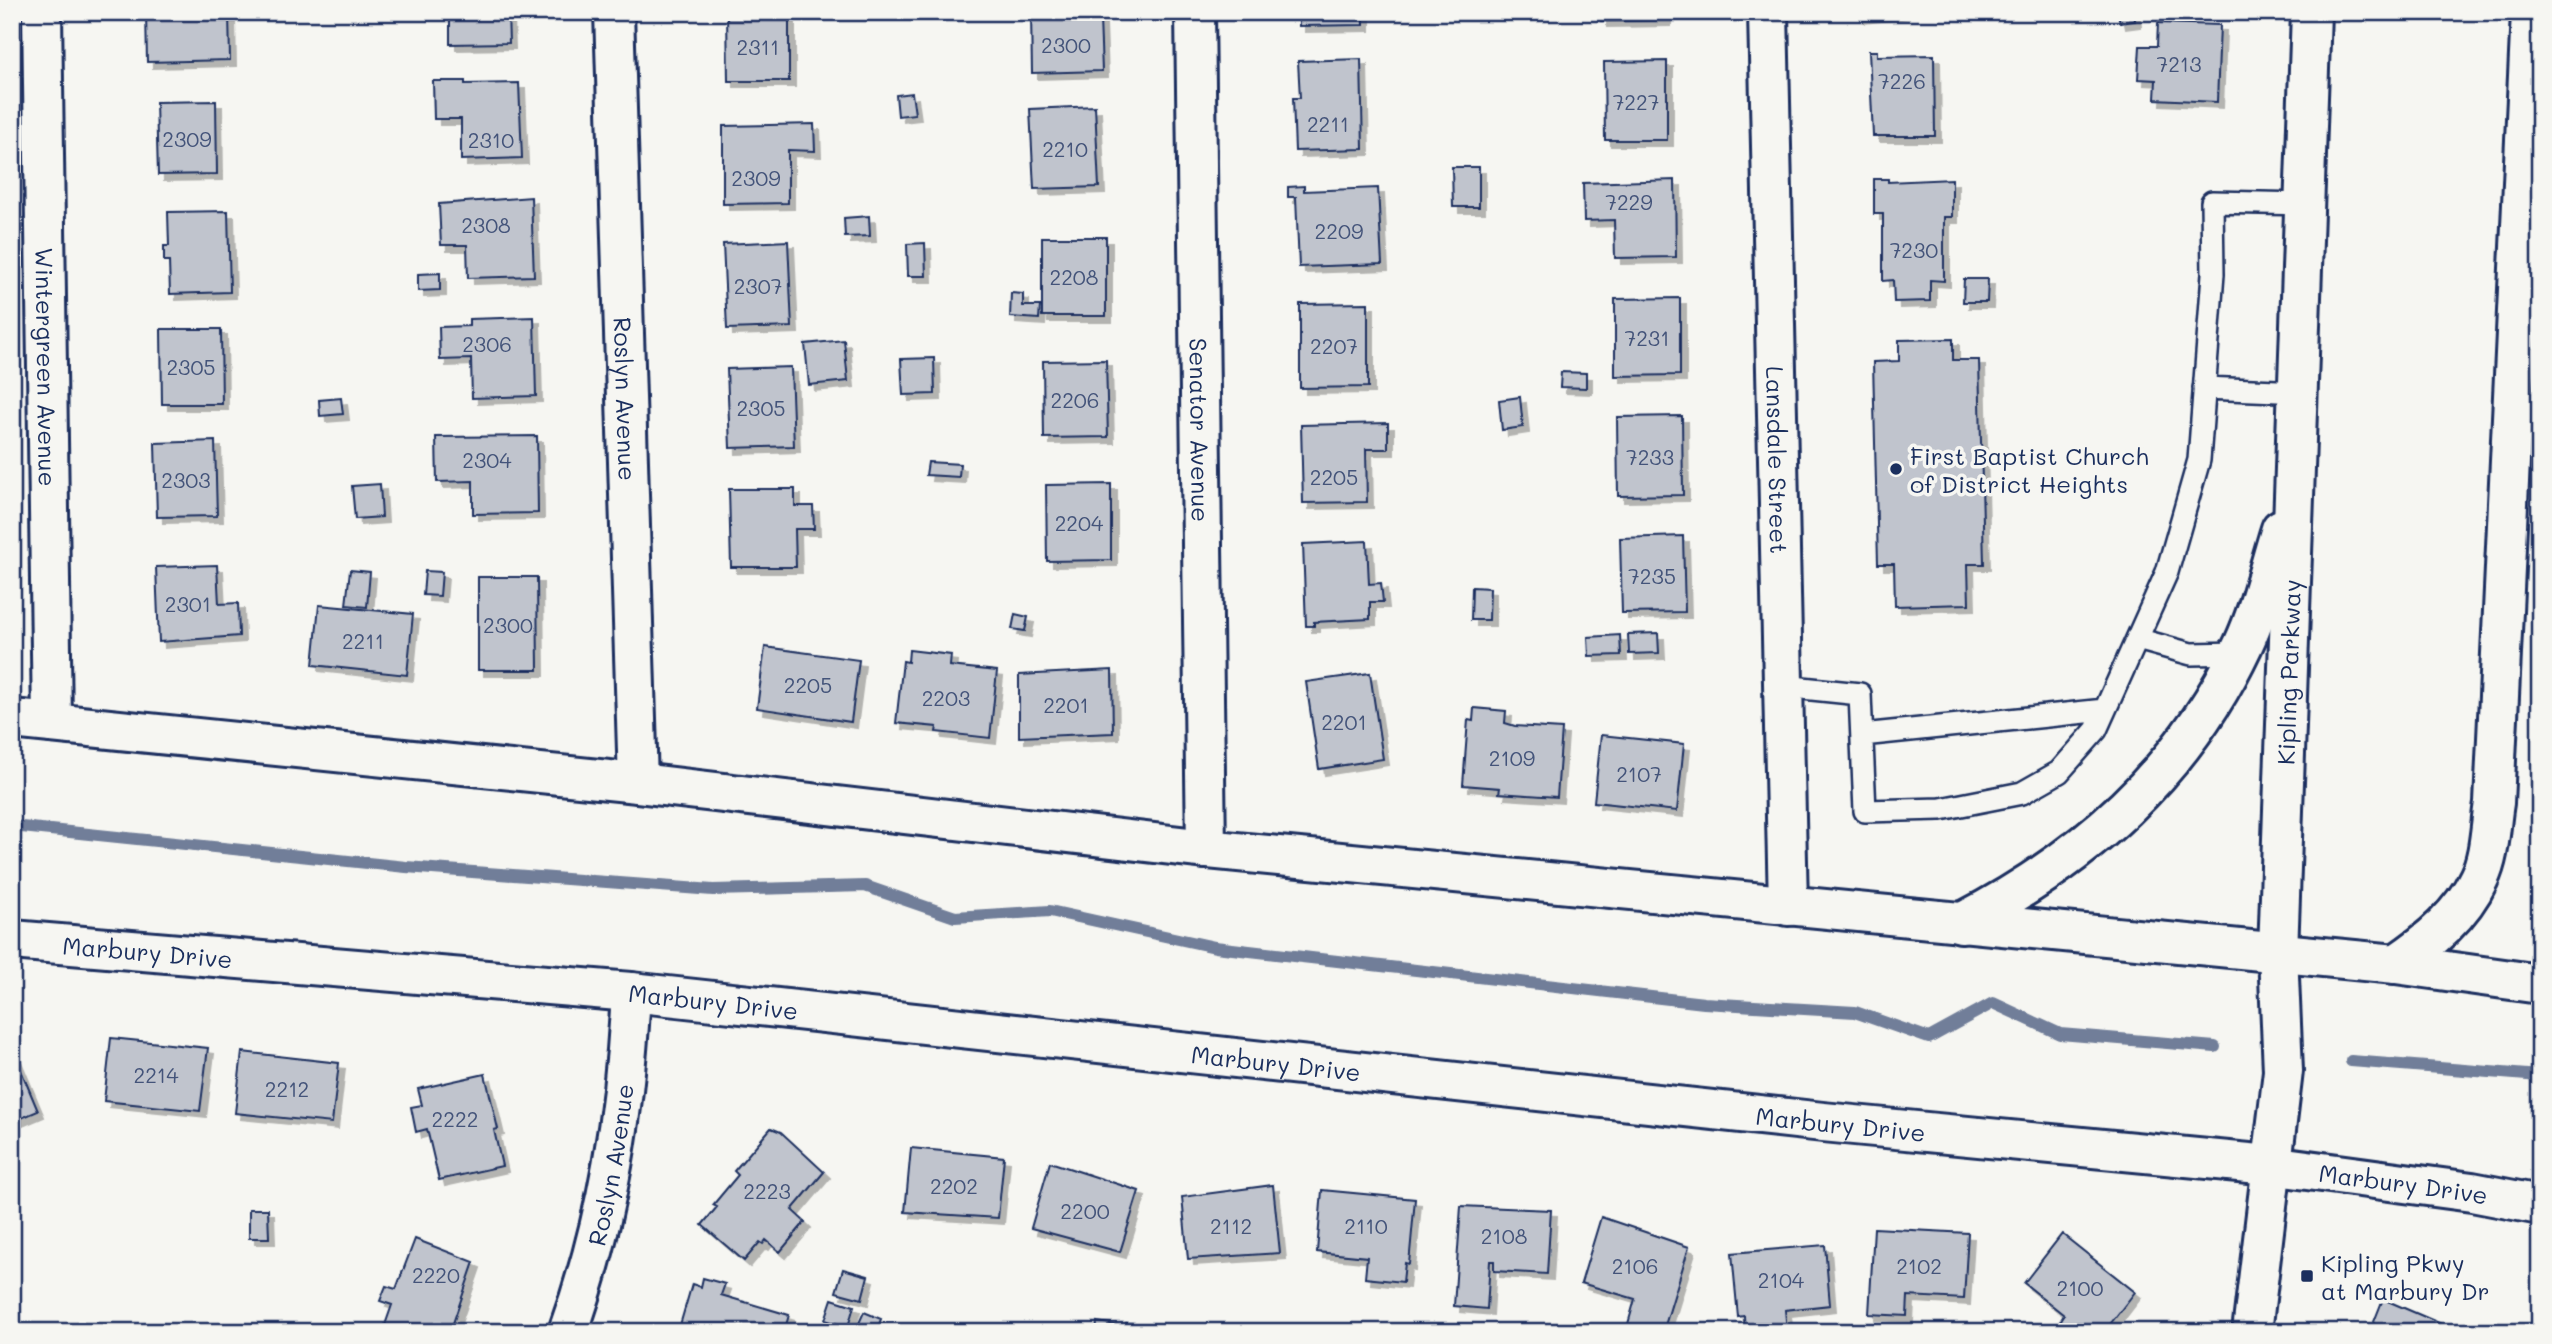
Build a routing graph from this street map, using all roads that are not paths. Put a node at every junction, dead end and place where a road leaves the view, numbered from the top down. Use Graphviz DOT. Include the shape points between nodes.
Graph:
graph roads {
  1 [pos="42,12"];
  2 [pos="614,12"];
  3 [pos="1195,12"];
  4 [pos="1768,12"];
  5 [pos="2311,12"];
  6 [pos="2530,12"];
  7 [pos="2306,204"];
  8 [pos="2517,321"];
  9 [pos="2204,388"];
  10 [pos="2300,392"];
  11 [pos="2540,413"];
  12 [pos="2295,487"];
  13 [pos="2137,639"];
  14 [pos="2239,653"];
  15 [pos="1783,686"];
  16 [pos="2105,710"];
  17 [pos="12,719"];
  18 [pos="52,723"];
  19 [pos="1862,735"];
  20 [pos="638,783"];
  21 [pos="1206,849"];
  22 [pos="1787,906"];
  23 [pos="1961,923"];
  24 [pos="12,940"];
  25 [pos="2278,953"];
  26 [pos="2396,964"];
  27 [pos="2540,984"];
  28 [pos="631,992"];
  29 [pos="2270,1165"];
  30 [pos="2540,1205"];
  31 [pos="568,1332"];
  32 [pos="2252,1332"];
  1 -- 18 [label="street, Wintergreen Avenue"];
  2 -- 20 [label="street, Roslyn Avenue"];
  3 -- 21 [label="street, Senator Avenue"];
  4 -- 15 [label="street, Lansdale Street"];
  5 -- 7 [label="street, Kipling Parkway"];
  6 -- 8 [label="street"];
  7 -- 9 [label="lane" via="2212,202 2213,274"];
  7 -- 10 [label="street, Kipling Parkway"];
  8 -- 11 [label="street"];
  8 -- 26 [label="street" via="2494,803 2487,853 2480,878 2452,919"];
  9 -- 10 [label="lane"];
  9 -- 13 [label="lane" via="2199,460 2167,572"];
  10 -- 12 [label="street, Kipling Parkway"];
  12 -- 14 [label="street"];
  12 -- 25 [label="street, Kipling Parkway"];
  13 -- 14 [label="lane" via="2191,654"];
  13 -- 16 [label="lane"];
  14 -- 23 [label="street" via="2188,739 2116,819 2070,859"];
  15 -- 19 [label="lane" via="1860,694"];
  15 -- 22 [label="street, Lansdale Street"];
  16 -- 19 [label="lane"];
  16 -- 19 [label="lane" via="2096,730 2059,772 2022,793 1941,809 1865,811"];
  17 -- 18 [label="street"];
  18 -- 20 [label="street"];
  20 -- 21 [label="street"];
  21 -- 22 [label="street"];
  22 -- 23 [label="street"];
  23 -- 25 [label="street"];
  24 -- 28 [label="street, Marbury Drive"];
  25 -- 26 [label="street"];
  25 -- 29 [label="street, Kipling Parkway" via="2284,1051"];
  26 -- 27 [label="street"];
  28 -- 29 [label="street, Marbury Drive" via="1810,1121"];
  28 -- 31 [label="street, Roslyn Avenue" via="619,1138 595,1247"];
  29 -- 30 [label="street, Marbury Drive"];
  29 -- 32 [label="street, Kipling Parkway"];
}
